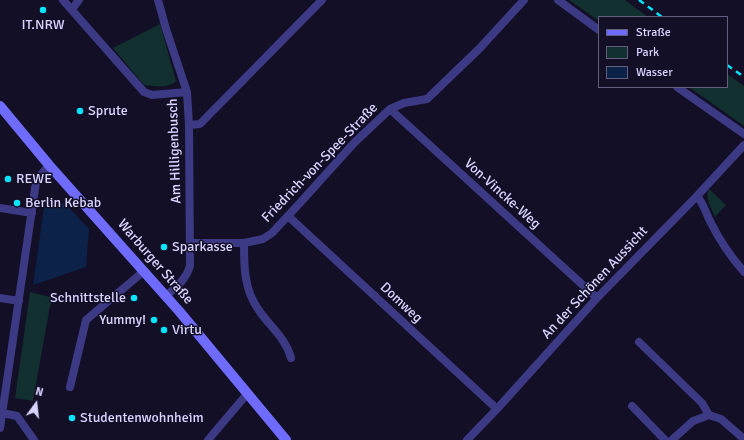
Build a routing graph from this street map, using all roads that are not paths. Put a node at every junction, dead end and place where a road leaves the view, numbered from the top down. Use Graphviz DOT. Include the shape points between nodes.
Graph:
graph roads {
  1 [pos="63,0"];
  2 [pos="79,0"];
  3 [pos="158,0"];
  4 [pos="322,0"];
  5 [pos="524,0"];
  6 [pos="558,0"];
  7 [pos="72,9"];
  8 [pos="598,29"];
  9 [pos="679,88"];
  10 [pos="187,92"];
  11 [pos="0,106"];
  12 [pos="390,109"];
  13 [pos="189,125"];
  14 [pos="744,134"];
  15 [pos="744,145"];
  16 [pos="49,165"];
  17 [pos="697,196"];
  18 [pos="0,208"];
  19 [pos="32,213"];
  20 [pos="288,216"];
  21 [pos="190,243"];
  22 [pos="244,243"];
  23 [pos="144,271"];
  24 [pos="744,272"];
  25 [pos="166,296"];
  26 [pos="0,298"];
  27 [pos="597,298"];
  28 [pos="19,301"];
  29 [pos="639,342"];
  30 [pos="291,358"];
  31 [pos="70,387"];
  32 [pos="247,394"];
  33 [pos="632,406"];
  34 [pos="497,409"];
  35 [pos="2,413"];
  36 [pos="709,415"];
  37 [pos="0,428"];
  38 [pos="744,439"];
  39 [pos="34,440"];
  40 [pos="208,440"];
  41 [pos="286,440"];
  42 [pos="467,440"];
  43 [pos="664,440"];
  44 [pos="672,440"];
  1 -- 7 [label="street"];
  2 -- 7 [label="street"];
  3 -- 10 [label="street, Am Hilligenbusch"];
  4 -- 13 [label="street" via="200,124"];
  5 -- 12 [label="street, Friedrich-von-Spee-Straße" via="479,49 427,99 404,103"];
  6 -- 8 [label="street"];
  7 -- 10 [label="street" via="144,92 152,95"];
  9 -- 14 [label="street"];
  10 -- 13 [label="street, Am Hilligenbusch"];
  11 -- 16 [label="main road, Warburger Straße"];
  12 -- 20 [label="street, Friedrich-von-Spee-Straße" via="354,143"];
  12 -- 27 [label="street, Von-Vincke-Weg"];
  13 -- 21 [label="street, Am Hilligenbusch"];
  15 -- 17 [label="street, An der Schönen Aussicht"];
  16 -- 19 [label="street" via="36,182"];
  16 -- 23 [label="main road, Warburger Straße"];
  17 -- 24 [label="street" via="721,243"];
  17 -- 27 [label="street, An der Schönen Aussicht"];
  18 -- 19 [label="street"];
  19 -- 28 [label="street"];
  20 -- 22 [label="street, Friedrich-von-Spee-Straße" via="263,239"];
  20 -- 34 [label="street, Domweg"];
  21 -- 22 [label="street, Friedrich-von-Spee-Straße"];
  21 -- 25 [label="street, Am Hilligenbusch" via="188,274"];
  22 -- 30 [label="street" via="245,273 249,291 257,308 288,347"];
  23 -- 25 [label="main road, Warburger Straße"];
  23 -- 31 [label="street" via="86,320"];
  25 -- 32 [label="main road, Warburger Straße"];
  26 -- 28 [label="street"];
  27 -- 34 [label="street, An der Schönen Aussicht"];
  28 -- 35 [label="street"];
  29 -- 36 [label="street" via="702,403"];
  32 -- 40 [label="street"];
  32 -- 41 [label="main road, Warburger Straße"];
  33 -- 43 [label="street"];
  34 -- 42 [label="street, An der Schönen Aussicht"];
  35 -- 37 [label="street"];
  35 -- 39 [label="street" via="16,416"];
  36 -- 38 [label="street" via="721,419"];
  36 -- 44 [label="street" via="693,421"];
}
